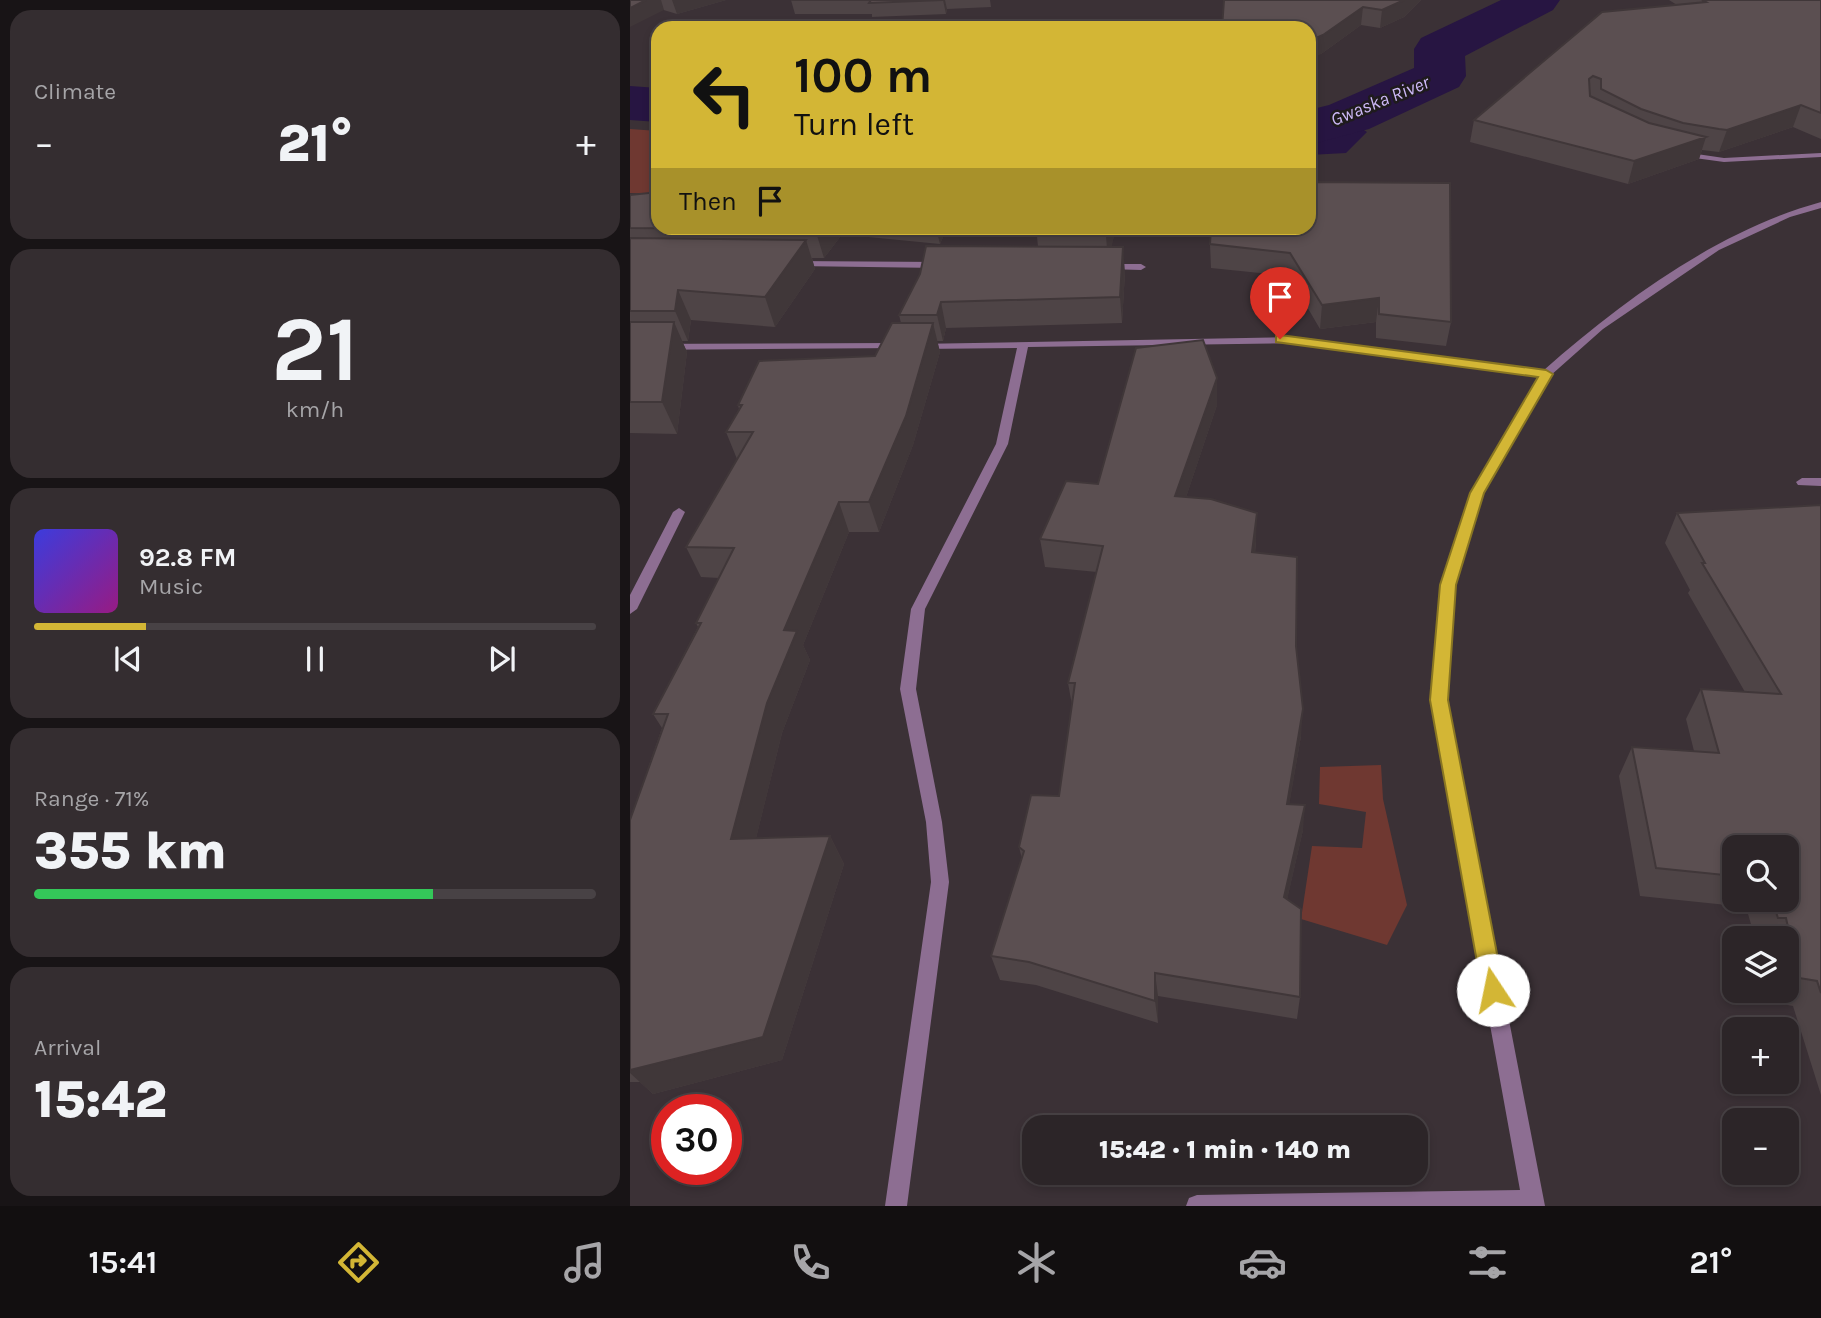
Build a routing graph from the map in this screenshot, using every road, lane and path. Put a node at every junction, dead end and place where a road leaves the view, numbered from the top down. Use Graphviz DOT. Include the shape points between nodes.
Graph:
graph roads {
  1 [pos="1669,150"];
  2 [pos="1821,155"];
  3 [pos="1821,205"];
  4 [pos="782,263"];
  5 [pos="947,265"];
  6 [pos="1099,266"];
  7 [pos="1140,267"];
  8 [pos="1023,346"];
  9 [pos="630,347"];
  10 [pos="1546,374"];
  11 [pos="1802,482"];
  12 [pos="1821,482"];
  13 [pos="679,512"];
  14 [pos="630,609"];
  15 [pos="1533,1203"];
  16 [pos="896,1206"];
  17 [pos="1197,1206"];
  1 -- 2 [label="street" via="1724,160"];
  3 -- 10 [label="street" via="1787,215 1716,248 1599,327"];
  4 -- 5 [label="street"];
  6 -- 7 [label="street"];
  8 -- 9 [label="street"];
  8 -- 10 [label="street" via="1298,340"];
  8 -- 16 [label="street" via="1002,443 918,609 908,689 934,822 940,881"];
  10 -- 15 [label="street" via="1477,493 1448,585 1439,700"];
  11 -- 12 [label="street"];
  13 -- 14 [label="street"];
  15 -- 17 [label="street"];
}
